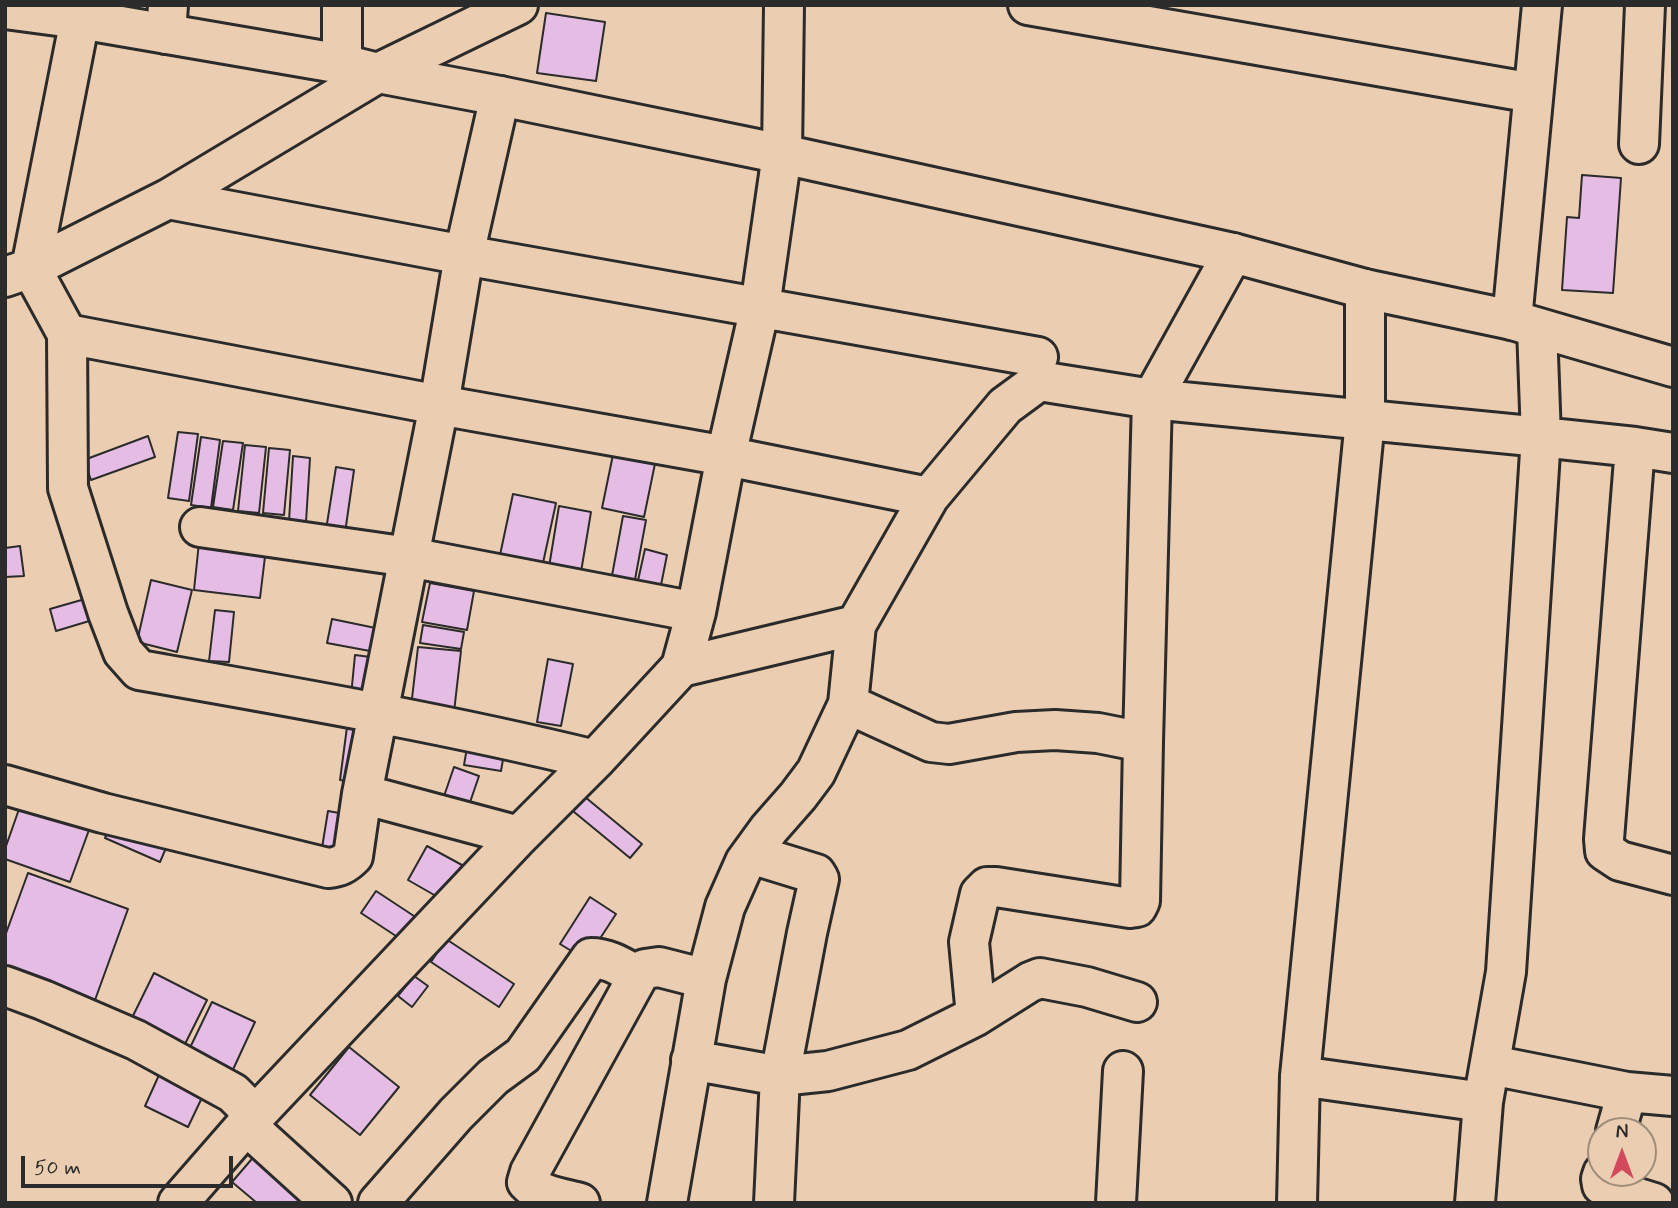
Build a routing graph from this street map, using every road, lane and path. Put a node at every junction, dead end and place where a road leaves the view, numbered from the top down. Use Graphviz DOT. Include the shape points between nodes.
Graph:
graph roads {
  1 [pos="342,5"];
  2 [pos="518,5"];
  3 [pos="784,5"];
  4 [pos="1028,5"];
  5 [pos="1542,5"];
  6 [pos="1645,5"];
  7 [pos="5,9"];
  8 [pos="80,19"];
  9 [pos="167,20"];
  10 [pos="342,64"];
  11 [pos="378,73"];
  12 [pos="1533,93"];
  13 [pos="500,96"];
  14 [pos="1639,144"];
  15 [pos="782,154"];
  16 [pos="168,199"];
  17 [pos="1233,253"];
  18 [pos="464,255"];
  19 [pos="18,272"];
  20 [pos="1365,289"];
  21 [pos="761,307"];
  22 [pos="1524,324"];
  23 [pos="67,334"];
  24 [pos="1038,357"];
  25 [pos="1673,367"];
  26 [pos="1152,399"];
  27 [pos="439,405"];
  28 [pos="1365,420"];
  29 [pos="1541,437"];
  30 [pos="1634,447"];
  31 [pos="1673,453"];
  32 [pos="726,456"];
  33 [pos="929,497"];
  34 [pos="200,527"];
  35 [pos="409,557"];
  36 [pos="696,612"];
  37 [pos="856,625"];
  38 [pos="681,667"];
  39 [pos="848,704"];
  40 [pos="378,712"];
  41 [pos="1143,742"];
  42 [pos="595,760"];
  43 [pos="5,785"];
  44 [pos="362,794"];
  45 [pos="519,836"];
  46 [pos="751,854"];
  47 [pos="1673,875"];
  48 [pos="638,976"];
  49 [pos="706,979"];
  50 [pos="5,986"];
  51 [pos="1137,1002"];
  52 [pos="976,1016"];
  53 [pos="691,1060"];
  54 [pos="1491,1065"];
  55 [pos="1123,1072"];
  56 [pos="780,1076"];
  57 [pos="1300,1076"];
  58 [pos="1627,1092"];
  59 [pos="1673,1096"];
  60 [pos="1483,1102"];
  61 [pos="1620,1117"];
  62 [pos="246,1125"];
  63 [pos="1608,1187"];
  64 [pos="178,1203"];
  65 [pos="332,1203"];
  66 [pos="378,1203"];
  67 [pos="580,1203"];
  68 [pos="667,1203"];
  69 [pos="774,1203"];
  70 [pos="1116,1203"];
  71 [pos="1297,1203"];
  72 [pos="1475,1203"];
  73 [pos="1654,1203"];
  1 -- 10 [label="street"];
  2 -- 11 [label="street"];
  3 -- 15 [label="street"];
  4 -- 12 [label="street"];
  5 -- 12 [label="street"];
  6 -- 14 [label="street"];
  7 -- 8 [label="street"];
  8 -- 9 [label="street"];
  8 -- 19 [label="street"];
  9 -- 10 [label="street"];
  10 -- 11 [label="street"];
  11 -- 13 [label="street"];
  11 -- 16 [label="street"];
  12 -- 22 [label="street"];
  13 -- 15 [label="street"];
  13 -- 18 [label="street"];
  15 -- 17 [label="street"];
  15 -- 21 [label="street"];
  16 -- 18 [label="street"];
  16 -- 19 [label="street"];
  17 -- 20 [label="street"];
  17 -- 26 [label="street"];
  18 -- 21 [label="street"];
  18 -- 27 [label="street"];
  19 -- 23 [label="street"];
  20 -- 22 [label="street"];
  20 -- 28 [label="street"];
  21 -- 24 [label="street"];
  21 -- 32 [label="street"];
  22 -- 25 [label="street"];
  22 -- 29 [label="street"];
  23 -- 27 [label="street"];
  23 -- 40 [label="street" via="68,488 123,652 139,670"];
  26 -- 28 [label="street"];
  26 -- 33 [label="street" via="1040,381 1005,407"];
  26 -- 41 [label="street"];
  27 -- 32 [label="street"];
  27 -- 35 [label="street"];
  28 -- 29 [label="street"];
  28 -- 57 [label="street"];
  29 -- 30 [label="street"];
  29 -- 54 [label="street" via="1506,972"];
  30 -- 31 [label="street"];
  30 -- 47 [label="street" via="1605,851 1620,861"];
  32 -- 33 [label="street"];
  32 -- 36 [label="street"];
  33 -- 37 [label="street"];
  34 -- 35 [label="street"];
  35 -- 36 [label="street"];
  35 -- 40 [label="street"];
  36 -- 38 [label="street"];
  37 -- 38 [label="street"];
  37 -- 39 [label="street"];
  38 -- 42 [label="street"];
  39 -- 41 [label="street" via="931,742 949,744 1055,730"];
  39 -- 46 [label="street" via="816,772"];
  40 -- 42 [label="street"];
  40 -- 44 [label="street"];
  41 -- 52 [label="street" via="1137,907 986,887 980,894 969,942"];
  42 -- 45 [label="street"];
  43 -- 44 [label="street" via="328,868 353,856"];
  44 -- 45 [label="street"];
  45 -- 62 [label="street"];
  46 -- 49 [label="street" via="725,907"];
  46 -- 56 [label="street" via="816,874 819,879"];
  48 -- 49 [label="street" via="645,969 659,967"];
  48 -- 66 [label="street" via="604,958 591,958 523,1055 456,1114"];
  48 -- 67 [label="street" via="527,1182 547,1194"];
  49 -- 53 [label="street"];
  50 -- 62 [label="street" via="136,1040 233,1093 249,1109"];
  51 -- 52 [label="street" via="1040,978"];
  52 -- 56 [label="street" via="908,1051 828,1071"];
  53 -- 56 [label="street"];
  53 -- 68 [label="street"];
  54 -- 58 [label="street"];
  54 -- 60 [label="street"];
  55 -- 70 [label="street"];
  56 -- 69 [label="street"];
  57 -- 60 [label="street"];
  57 -- 71 [label="street"];
  58 -- 59 [label="street"];
  58 -- 61 [label="street"];
  60 -- 72 [label="street"];
  62 -- 64 [label="street"];
  62 -- 65 [label="street"];
  63 -- 73 [label="street"];
}
